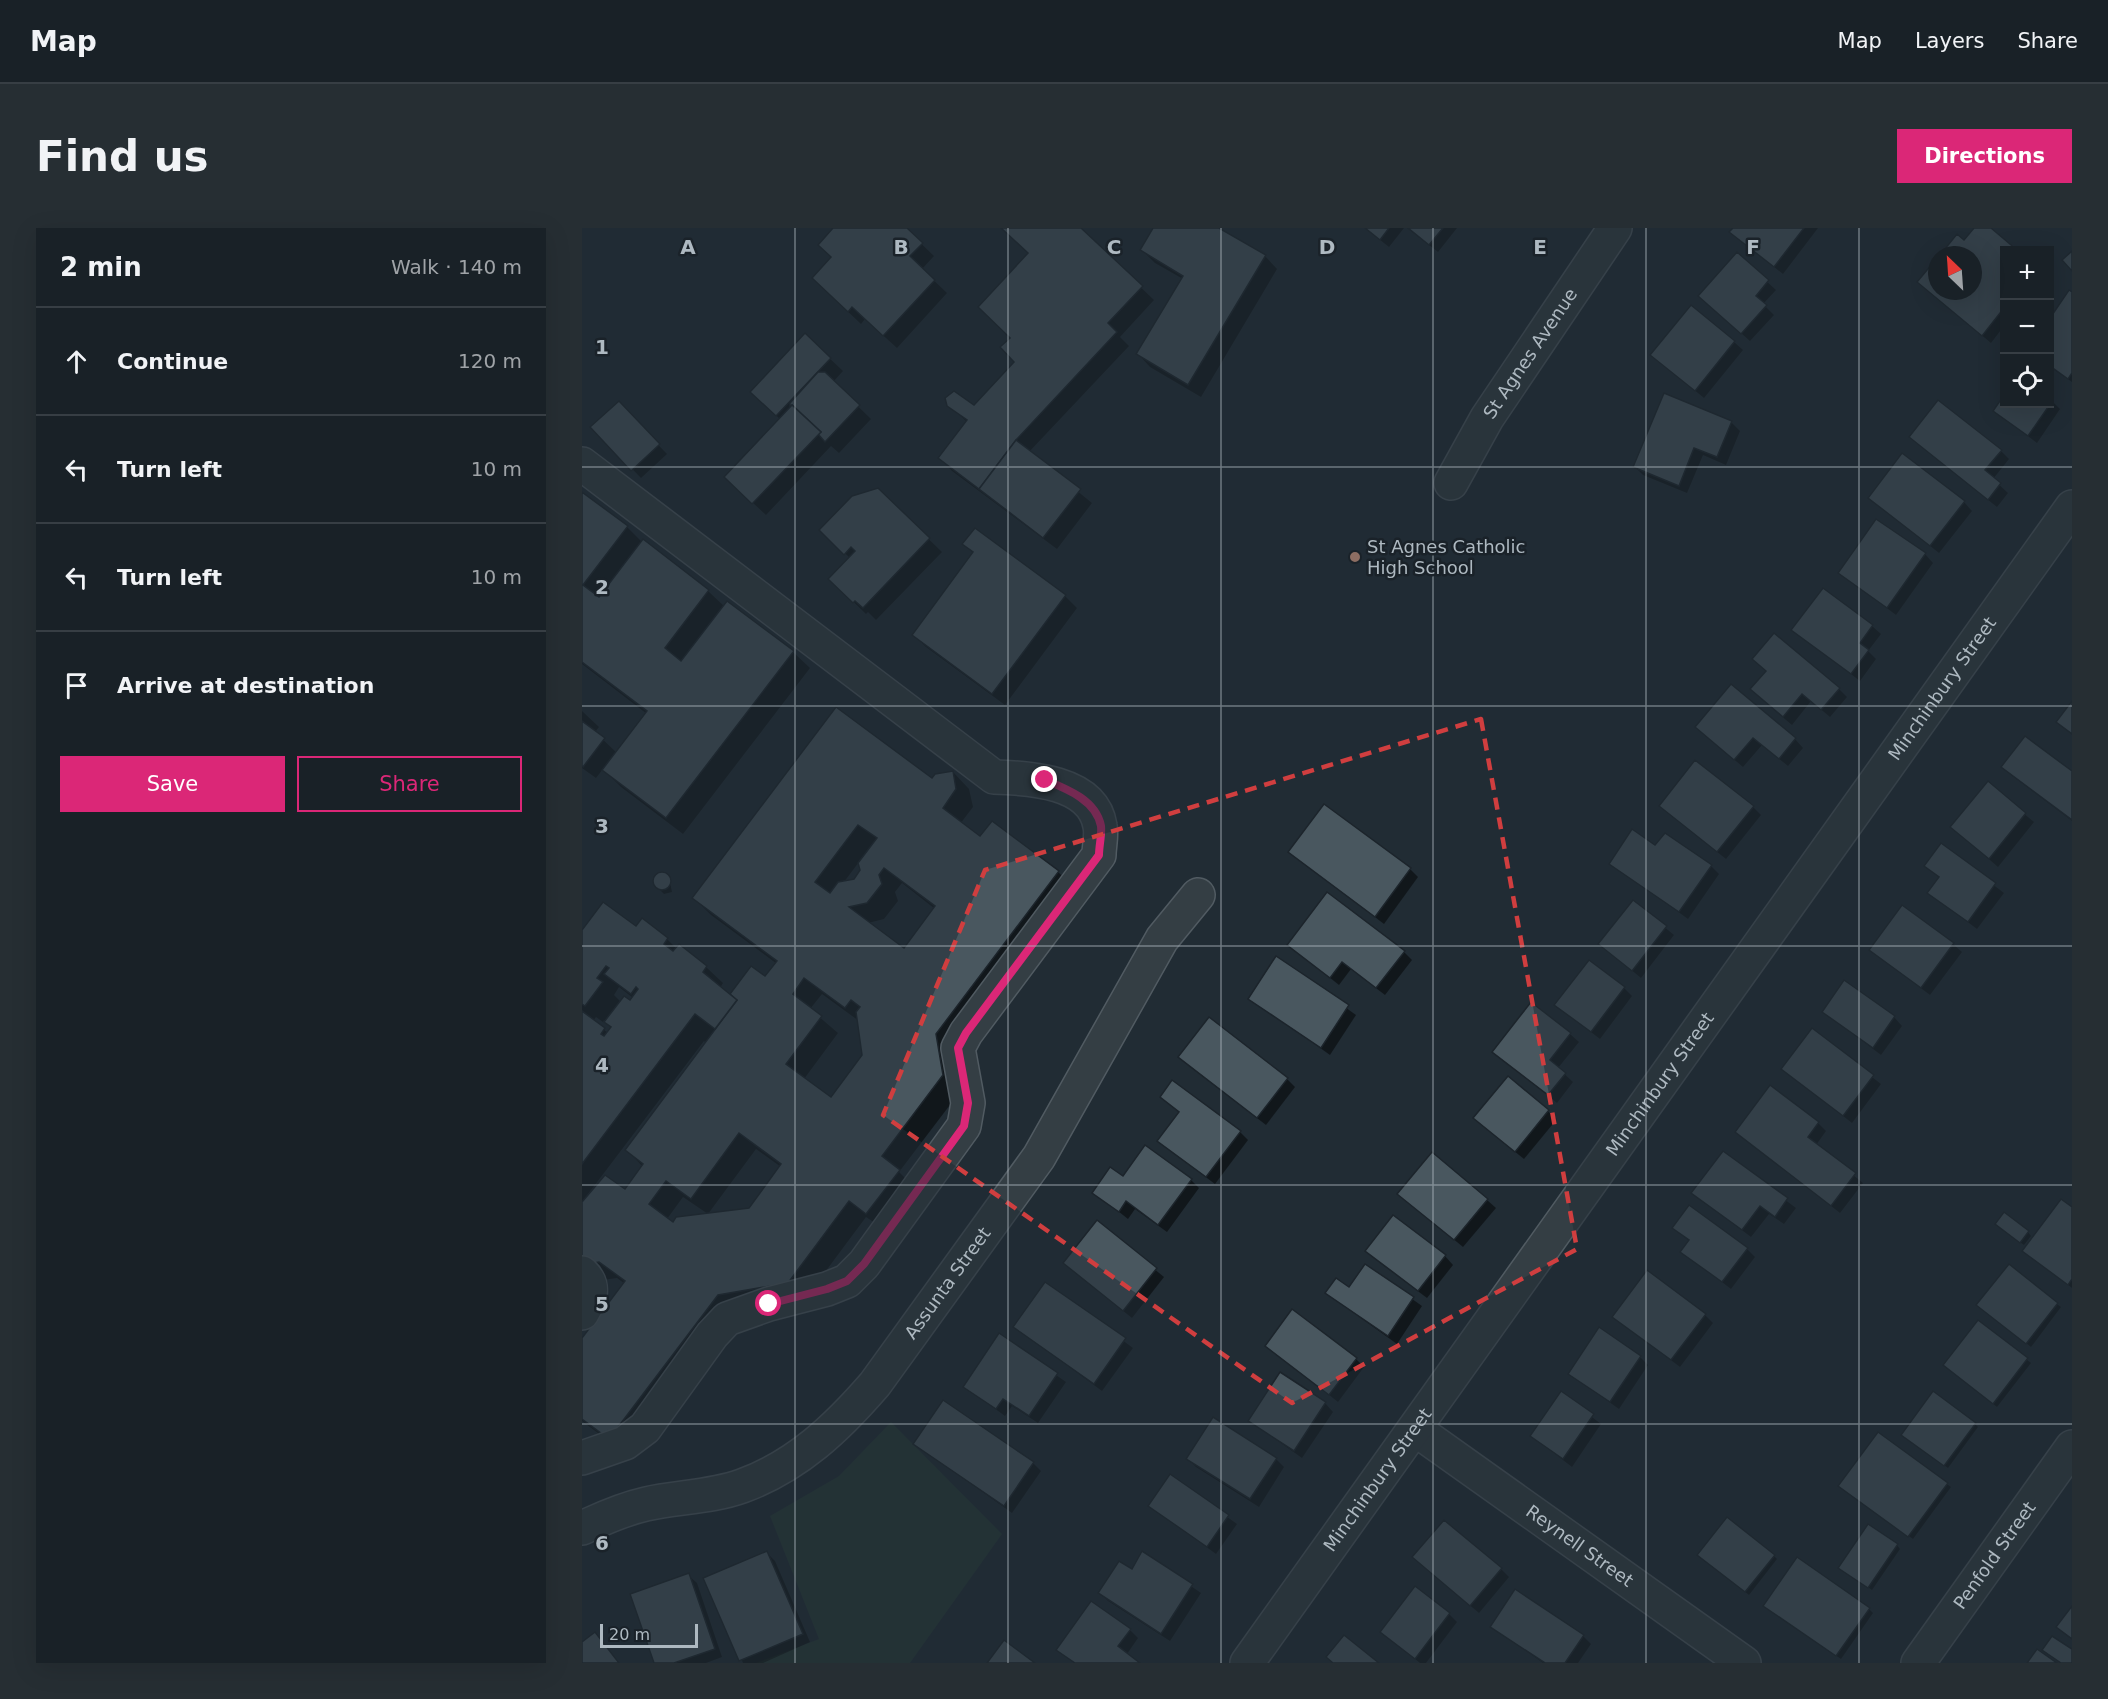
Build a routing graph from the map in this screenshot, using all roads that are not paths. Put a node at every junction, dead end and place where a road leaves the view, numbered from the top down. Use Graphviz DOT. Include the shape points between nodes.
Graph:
graph roads {
  1 [pos="1615,228"];
  2 [pos="582,464"];
  3 [pos="1451,483"];
  4 [pos="2072,507"];
  5 [pos="1197,895"];
  6 [pos="582,1273"];
  7 [pos="582,1313"];
  8 [pos="1415,1429"];
  9 [pos="2072,1447"];
  10 [pos="582,1458"];
  11 [pos="582,1528"];
  12 [pos="1247,1663"];
  13 [pos="1744,1663"];
  14 [pos="1918,1663"];
  1 -- 3 [label="street, St Agnes Avenue" via="1487,418"];
  2 -- 10 [label="street" via="994,777 1045,780 1069,789 1089,803 1101,826 1099,855 958,1048 968,1103 964,1126 864,1264 847,1281 727,1319 645,1428 625,1443"];
  4 -- 8 [label="street, Minchinbury Street"];
  5 -- 11 [label="street, Assunta Street" via="1162,939 1039,1157 875,1384 846,1418 780,1470 740,1487 646,1504"];
  6 -- 7 [label="street" via="589,1279 591,1292"];
  8 -- 12 [label="street, Minchinbury Street"];
  8 -- 13 [label="street, Reynell Street"];
  9 -- 14 [label="street, Penfold Street"];
}
